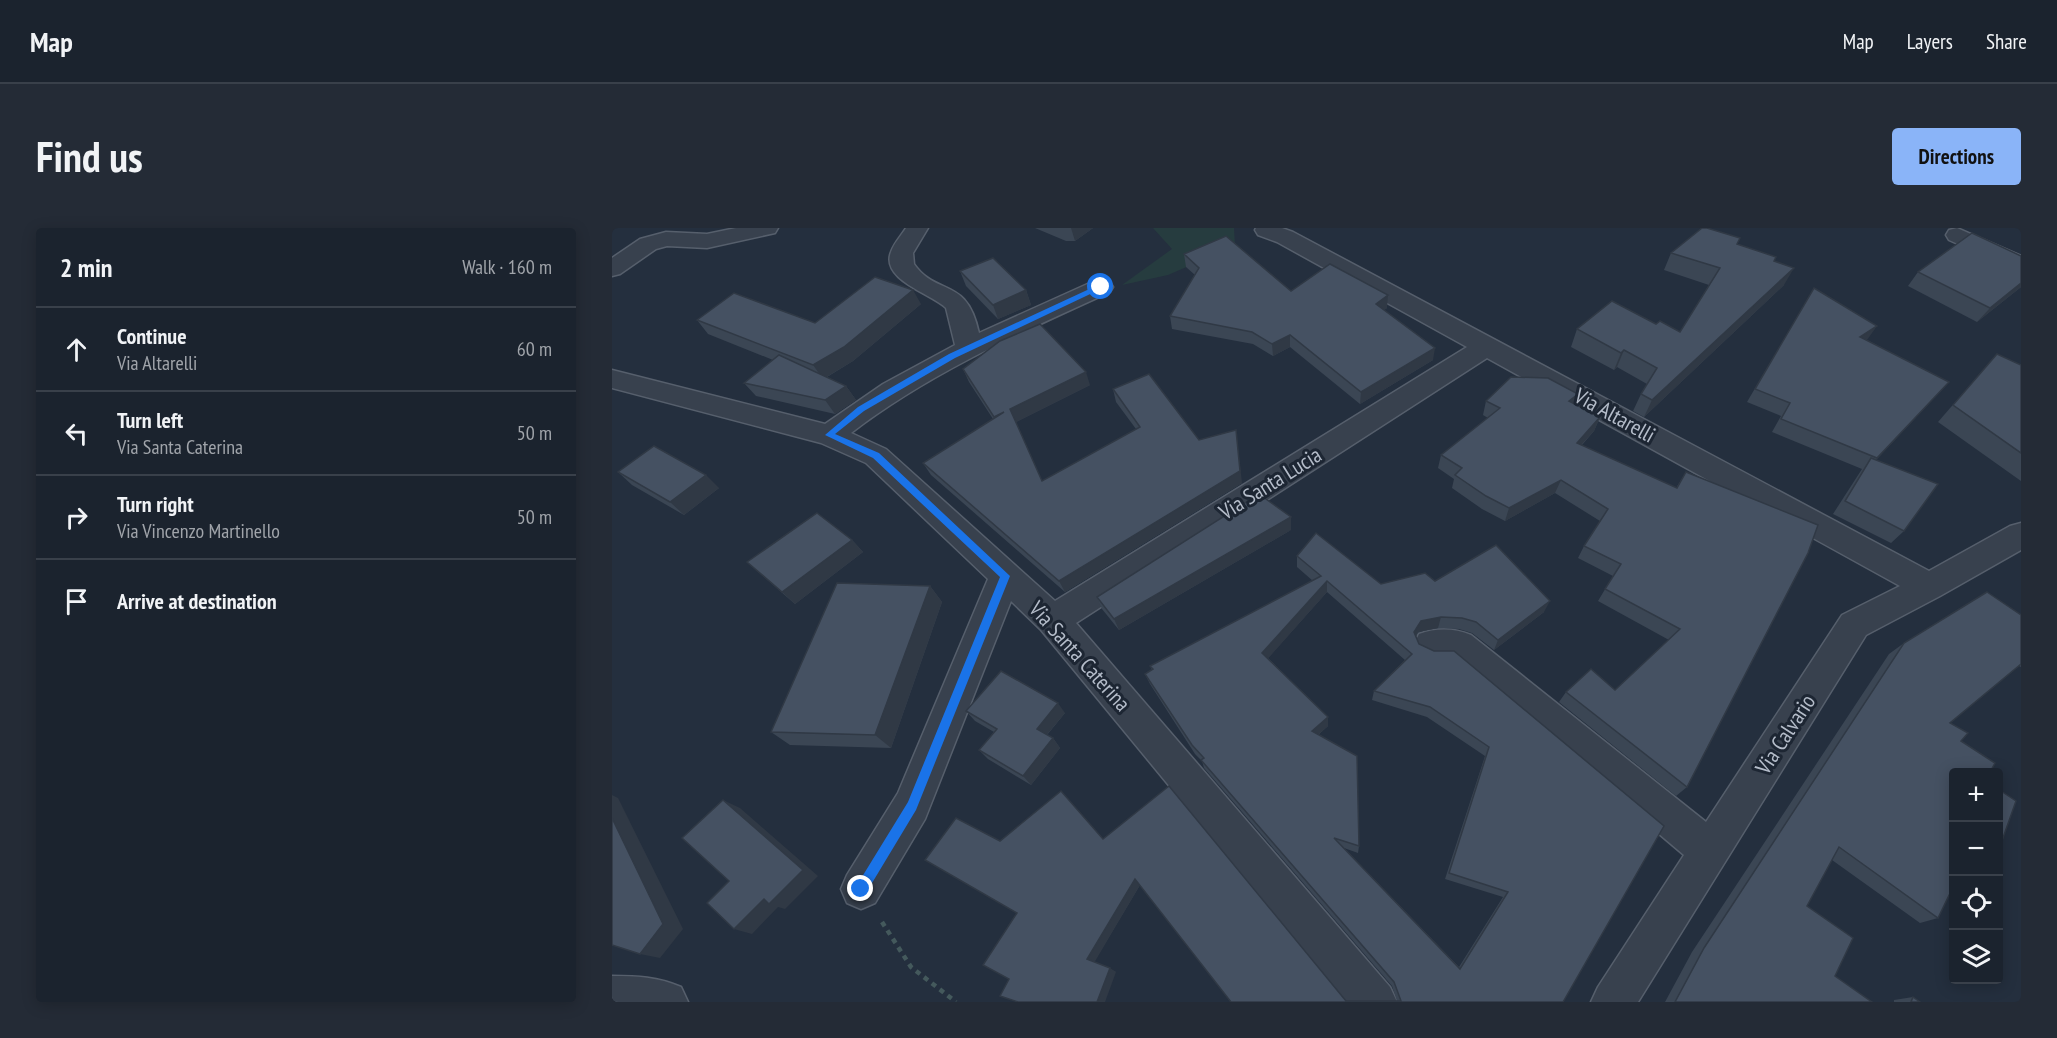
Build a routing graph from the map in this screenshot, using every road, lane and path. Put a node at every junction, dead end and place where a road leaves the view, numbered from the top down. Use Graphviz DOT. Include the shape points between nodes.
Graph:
graph roads {
  1 [pos="767,228"];
  2 [pos="917,228"];
  3 [pos="1266,230"];
  4 [pos="1957,234"];
  5 [pos="2021,265"];
  6 [pos="612,269"];
  7 [pos="1101,287"];
  8 [pos="1488,346"];
  9 [pos="968,348"];
  10 [pos="612,379"];
  11 [pos="829,435"];
  12 [pos="2021,535"];
  13 [pos="1005,576"];
  14 [pos="1929,587"];
  15 [pos="1053,620"];
  16 [pos="1431,644"];
  17 [pos="1710,851"];
  18 [pos="861,889"];
  19 [pos="612,998"];
  20 [pos="666,1002"];
  21 [pos="956,1002"];
  22 [pos="1375,1002"];
  23 [pos="1613,1002"];
  1 -- 6 [label="street" via="707,241 666,240 648,244"];
  2 -- 9 [label="street" via="901,255 903,268 954,300 966,327"];
  3 -- 8 [label="street, Via Altarelli"];
  4 -- 5 [label="street"];
  7 -- 9 [label="street"];
  8 -- 14 [label="street, Via Altarelli"];
  8 -- 15 [label="street, Via Santa Lucia"];
  9 -- 11 [label="street" via="861,409"];
  10 -- 11 [label="street, Via Santa Caterina"];
  11 -- 13 [label="street, Via Santa Caterina" via="876,456"];
  12 -- 14 [label="street, Via Calvario"];
  13 -- 15 [label="street, Via Santa Caterina"];
  13 -- 18 [label="street" via="912,806"];
  14 -- 17 [label="street, Via Calvario" via="1854,625"];
  15 -- 22 [label="street, Via Santa Caterina"];
  16 -- 17 [label="street" via="1459,645"];
  17 -- 23 [label="street, Via Calvario"];
  18 -- 21 [label="path" via="911,967"];
  19 -- 20 [label="street"];
}
